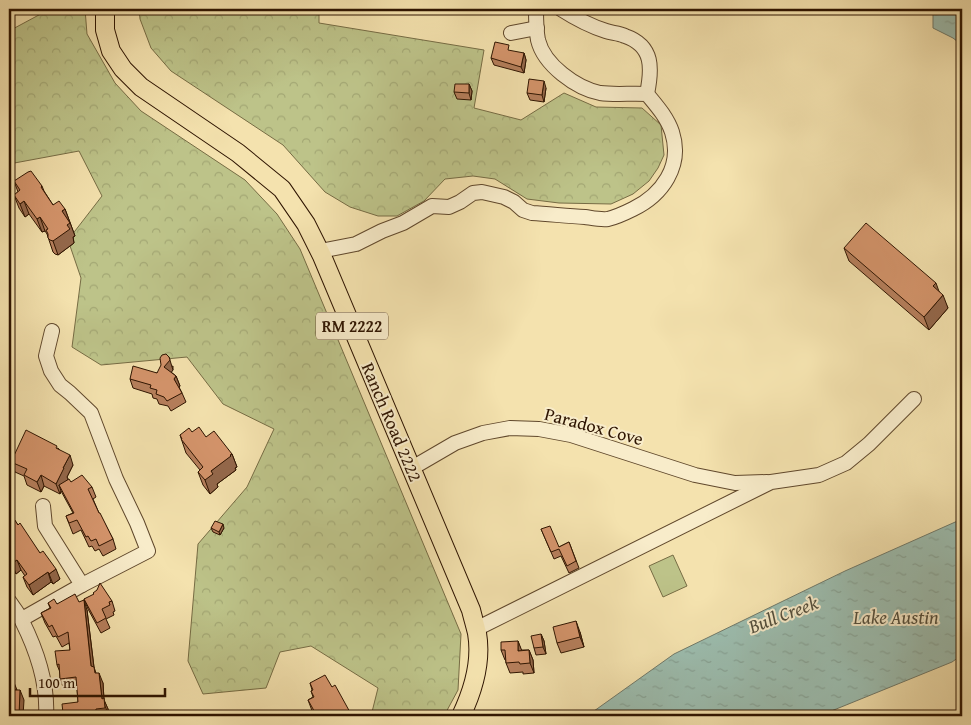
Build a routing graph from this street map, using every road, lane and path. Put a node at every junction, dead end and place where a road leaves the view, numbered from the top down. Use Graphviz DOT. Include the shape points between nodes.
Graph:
graph roads {
  1 [pos="105,9"];
  2 [pos="536,9"];
  3 [pos="561,9"];
  4 [pos="537,28"];
  5 [pos="511,33"];
  6 [pos="647,94"];
  7 [pos="320,252"];
  8 [pos="52,331"];
  9 [pos="914,399"];
  10 [pos="412,468"];
  11 [pos="771,482"];
  12 [pos="43,506"];
  13 [pos="82,585"];
  14 [pos="9,601"];
  15 [pos="22,619"];
  16 [pos="476,629"];
  17 [pos="46,716"];
  18 [pos="461,716"];
  1 -- 7 [label="main road, Ranch Road 2222 / RM 2222" via="111,50 123,69 142,87 238,153 282,189"];
  2 -- 4 [label="street"];
  3 -- 6 [label="street" via="591,26 626,36 643,48 651,70"];
  4 -- 5 [label="street"];
  4 -- 6 [label="street" via="545,56 569,80 602,93"];
  6 -- 7 [label="street" via="672,132 675,146 674,162 667,181 644,204 607,219 532,213 504,197 473,193 449,207 432,206 356,244"];
  7 -- 10 [label="main road, Ranch Road 2222 / RM 2222"];
  8 -- 13 [label="street" via="46,356 52,371 60,385 91,413 148,551"];
  9 -- 11 [label="street" via="846,463 819,475"];
  10 -- 11 [label="street, Paradox Cove" via="455,443 483,433 510,428 539,429 571,435 695,474 735,483"];
  10 -- 16 [label="main road, Ranch Road 2222 / RM 2222"];
  11 -- 16 [label="street"];
  12 -- 13 [label="street" via="45,526"];
  13 -- 15 [label="street"];
  14 -- 15 [label="street"];
  15 -- 17 [label="street" via="44,685"];
  16 -- 18 [label="main road, Ranch Road 2222 / RM 2222" via="478,665 470,698"];
}
